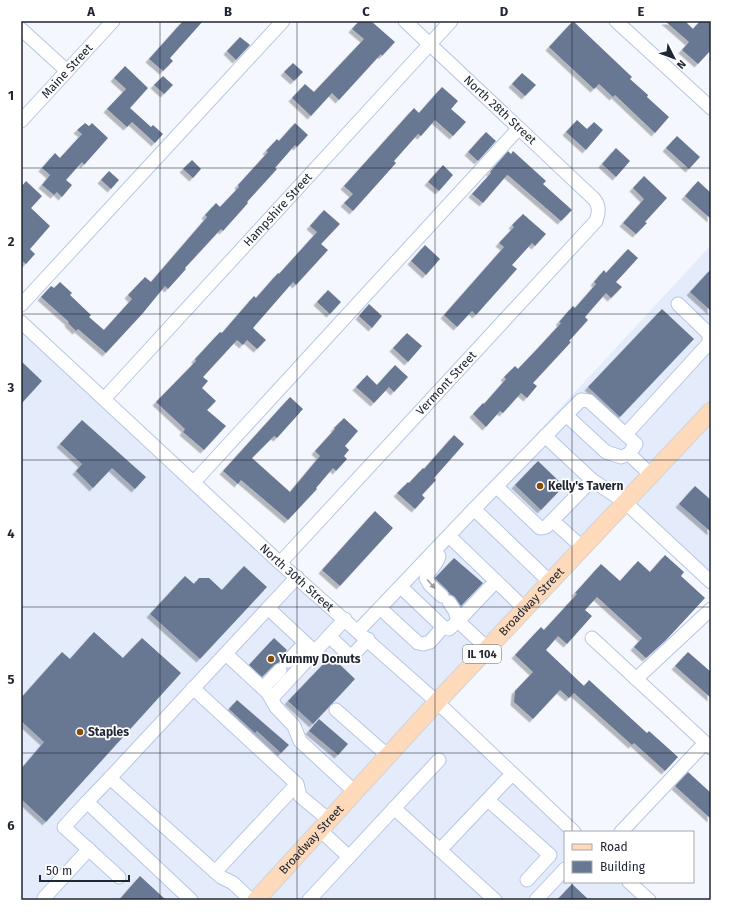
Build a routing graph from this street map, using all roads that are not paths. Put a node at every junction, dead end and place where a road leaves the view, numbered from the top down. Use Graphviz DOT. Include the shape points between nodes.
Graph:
graph roads {
  1 [pos="113,21"];
  2 [pos="282,21"];
  3 [pos="405,21"];
  4 [pos="451,21"];
  5 [pos="617,21"];
  6 [pos="21,29"];
  7 [pos="430,44"];
  8 [pos="67,71"];
  9 [pos="710,104"];
  10 [pos="21,121"];
  11 [pos="519,128"];
  12 [pos="594,199"];
  13 [pos="678,304"];
  14 [pos="21,305"];
  15 [pos="21,322"];
  16 [pos="710,344"];
  17 [pos="104,399"];
  18 [pos="711,411"];
  19 [pos="566,415"];
  20 [pos="626,434"];
  21 [pos="545,436"];
  22 [pos="629,454"];
  23 [pos="652,475"];
  24 [pos="592,480"];
  25 [pos="194,482"];
  26 [pos="497,487"];
  27 [pos="625,502"];
  28 [pos="474,510"];
  29 [pos="553,521"];
  30 [pos="449,536"];
  31 [pos="440,546"];
  32 [pos="583,548"];
  33 [pos="280,563"];
  34 [pos="297,577"];
  35 [pos="496,581"];
  36 [pos="550,582"];
  37 [pos="711,582"];
  38 [pos="401,587"];
  39 [pos="268,608"];
  40 [pos="380,608"];
  41 [pos="525,609"];
  42 [pos="711,610"];
  43 [pos="345,619"];
  44 [pos="458,621"];
  45 [pos="443,627"];
  46 [pos="363,635"];
  47 [pos="329,636"];
  48 [pos="592,638"];
  49 [pos="310,647"];
  50 [pos="488,649"];
  51 [pos="226,654"];
  52 [pos="636,679"];
  53 [pos="193,688"];
  54 [pos="263,688"];
  55 [pos="272,698"];
  56 [pos="437,702"];
  57 [pos="336,710"];
  58 [pos="708,746"];
  59 [pos="388,756"];
  60 [pos="439,760"];
  61 [pos="512,774"];
  62 [pos="110,778"];
  63 [pos="297,784"];
  64 [pos="355,792"];
  65 [pos="488,800"];
  66 [pos="87,802"];
  67 [pos="394,808"];
  68 [pos="325,825"];
  69 [pos="573,831"];
  70 [pos="622,831"];
  71 [pos="89,849"];
  72 [pos="440,850"];
  73 [pos="349,857"];
  74 [pos="564,870"];
  75 [pos="215,872"];
  76 [pos="120,877"];
  77 [pos="527,880"];
  78 [pos="630,883"];
  79 [pos="44,898"];
  80 [pos="191,900"];
  81 [pos="251,900"];
  82 [pos="256,900"];
  83 [pos="309,900"];
  84 [pos="495,900"];
  85 [pos="536,900"];
  86 [pos="649,900"];
  1 -- 8 [label="street, Maine Street"];
  2 -- 14 [label="street"];
  3 -- 7 [label="street, North 28th Street"];
  4 -- 7 [label="street, Hampshire Street"];
  5 -- 9 [label="street"];
  6 -- 8 [label="street"];
  7 -- 11 [label="street, North 28th Street"];
  7 -- 17 [label="street, Hampshire Street"];
  8 -- 10 [label="street, Maine Street"];
  11 -- 12 [label="street, North 28th Street"];
  11 -- 25 [label="street"];
  12 -- 33 [label="street, Vermont Street" via="598,208 596,221"];
  13 -- 16 [label="street" via="709,334"];
  15 -- 17 [label="street, North 30th Street"];
  16 -- 20 [label="street"];
  17 -- 25 [label="street, North 30th Street"];
  18 -- 23 [label="main road, Broadway Street / IL 104"];
  19 -- 20 [label="street" via="581,400 589,401"];
  19 -- 21 [label="street"];
  19 -- 22 [label="street" via="606,452 621,457"];
  20 -- 22 [label="street" via="636,444"];
  21 -- 24 [label="street"];
  21 -- 26 [label="street"];
  22 -- 23 [label="street"];
  23 -- 27 [label="main road, Broadway Street / IL 104"];
  24 -- 27 [label="street"];
  24 -- 29 [label="street"];
  25 -- 33 [label="street, North 30th Street"];
  26 -- 28 [label="street"];
  26 -- 29 [label="street" via="540,528"];
  27 -- 32 [label="main road, Broadway Street / IL 104"];
  27 -- 37 [label="street"];
  28 -- 30 [label="street"];
  28 -- 36 [label="street"];
  29 -- 32 [label="street"];
  30 -- 31 [label="street"];
  30 -- 35 [label="street"];
  31 -- 38 [label="street"];
  31 -- 44 [label="street, one-way" via="438,560 426,578 456,611"];
  32 -- 36 [label="main road, Broadway Street / IL 104"];
  33 -- 34 [label="street, North 30th Street"];
  34 -- 39 [label="street"];
  34 -- 43 [label="street, North 30th Street"];
  35 -- 41 [label="street"];
  35 -- 44 [label="street"];
  36 -- 41 [label="main road, Broadway Street / IL 104"];
  38 -- 40 [label="street"];
  38 -- 45 [label="street"];
  39 -- 49 [label="street"];
  39 -- 51 [label="street"];
  40 -- 45 [label="street" via="418,643 430,642"];
  40 -- 46 [label="street"];
  41 -- 50 [label="main road, Broadway Street / IL 104"];
  42 -- 52 [label="street"];
  43 -- 46 [label="street, North 30th Street"];
  43 -- 47 [label="street"];
  44 -- 45 [label="street" via="449,629"];
  44 -- 50 [label="street"];
  46 -- 47 [label="street" via="351,657"];
  46 -- 56 [label="street, North 30th Street"];
  47 -- 49 [label="street"];
  48 -- 52 [label="street"];
  49 -- 54 [label="street" via="284,665"];
  49 -- 55 [label="street"];
  50 -- 56 [label="main road, Broadway Street / IL 104"];
  51 -- 53 [label="street"];
  51 -- 54 [label="street"];
  52 -- 58 [label="street"];
  53 -- 62 [label="street"];
  53 -- 63 [label="street"];
  54 -- 55 [label="street"];
  55 -- 64 [label="street" via="276,707 294,726 300,741"];
  56 -- 59 [label="main road, Broadway Street / IL 104"];
  56 -- 61 [label="street, North 30th Street"];
  57 -- 59 [label="street"];
  58 -- 70 [label="street"];
  59 -- 64 [label="main road, Broadway Street / IL 104"];
  60 -- 67 [label="street"];
  61 -- 65 [label="street"];
  61 -- 69 [label="street, North 30th Street"];
  62 -- 66 [label="street"];
  62 -- 75 [label="street"];
  63 -- 68 [label="street" via="300,796"];
  63 -- 75 [label="street"];
  64 -- 68 [label="main road, Broadway Street / IL 104"];
  65 -- 72 [label="street"];
  65 -- 77 [label="street" via="550,855"];
  66 -- 71 [label="street" via="64,827"];
  66 -- 80 [label="street"];
  67 -- 72 [label="street"];
  67 -- 73 [label="street"];
  68 -- 73 [label="street"];
  68 -- 82 [label="main road, Broadway Street / IL 104"];
  71 -- 76 [label="street"];
  71 -- 79 [label="street"];
  72 -- 84 [label="street"];
  73 -- 83 [label="street"];
  74 -- 85 [label="street"];
  75 -- 81 [label="street"];
  78 -- 86 [label="street"];
}
